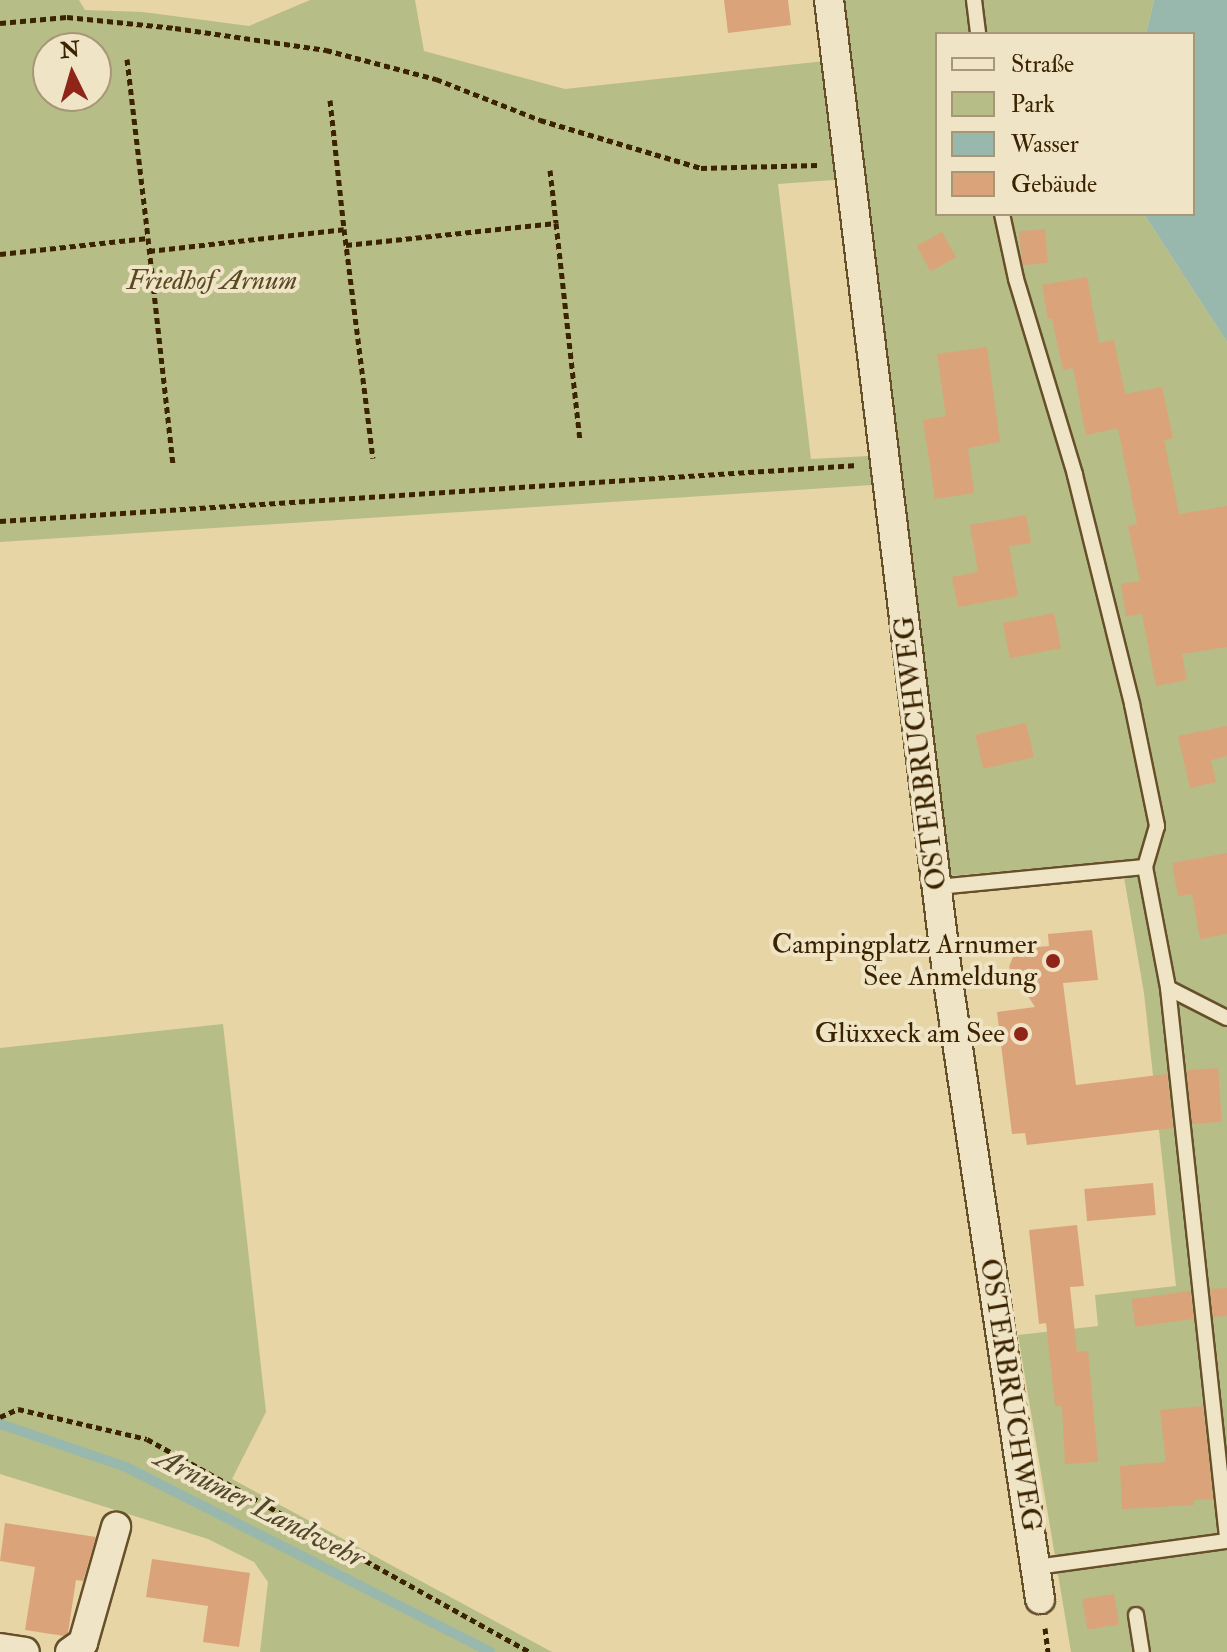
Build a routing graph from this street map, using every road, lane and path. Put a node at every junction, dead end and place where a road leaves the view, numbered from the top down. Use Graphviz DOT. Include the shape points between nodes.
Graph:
graph roads {
  1 [pos="829,0"];
  2 [pos="974,0"];
  3 [pos="0,23"];
  4 [pos="978,32"];
  5 [pos="127,59"];
  6 [pos="330,100"];
  7 [pos="849,164"];
  8 [pos="550,170"];
  9 [pos="1002,216"];
  10 [pos="556,223"];
  11 [pos="344,229"];
  12 [pos="148,238"];
  13 [pos="346,245"];
  14 [pos="149,251"];
  15 [pos="0,254"];
  16 [pos="580,441"];
  17 [pos="373,458"];
  18 [pos="886,463"];
  19 [pos="173,465"];
  20 [pos="0,521"];
  21 [pos="1145,867"];
  22 [pos="937,887"];
  23 [pos="1168,988"];
  24 [pos="1227,1018"];
  25 [pos="0,1417"];
  26 [pos="116,1527"];
  27 [pos="1227,1539"];
  28 [pos="1036,1567"];
  29 [pos="1040,1599"];
  30 [pos="1136,1615"];
  31 [pos="0,1648"];
  32 [pos="25,1652"];
  33 [pos="70,1652"];
  34 [pos="530,1652"];
  35 [pos="1142,1652"];
  1 -- 7 [label="street, OSTERBRUCHWEG"];
  2 -- 4 [label="lane"];
  3 -- 7 [label="path" via="67,17 326,50 436,79 540,120 701,168"];
  5 -- 12 [label="path"];
  6 -- 11 [label="path"];
  7 -- 18 [label="street, OSTERBRUCHWEG"];
  8 -- 10 [label="path"];
  9 -- 21 [label="lane" via="1132,704 1157,826"];
  10 -- 13 [label="path"];
  10 -- 16 [label="path"];
  11 -- 13 [label="path"];
  11 -- 14 [label="path"];
  12 -- 14 [label="path"];
  12 -- 15 [label="path"];
  13 -- 17 [label="path"];
  14 -- 19 [label="path"];
  18 -- 20 [label="path"];
  18 -- 22 [label="street, OSTERBRUCHWEG"];
  21 -- 22 [label="lane"];
  21 -- 23 [label="lane"];
  22 -- 28 [label="street, OSTERBRUCHWEG"];
  23 -- 24 [label="lane"];
  23 -- 27 [label="lane"];
  25 -- 34 [label="path" via="18,1409 147,1439"];
  26 -- 33 [label="street" via="83,1643"];
  27 -- 28 [label="lane"];
  28 -- 29 [label="street, OSTERBRUCHWEG"];
  30 -- 35 [label="lane"];
  31 -- 32 [label="street"];
}
